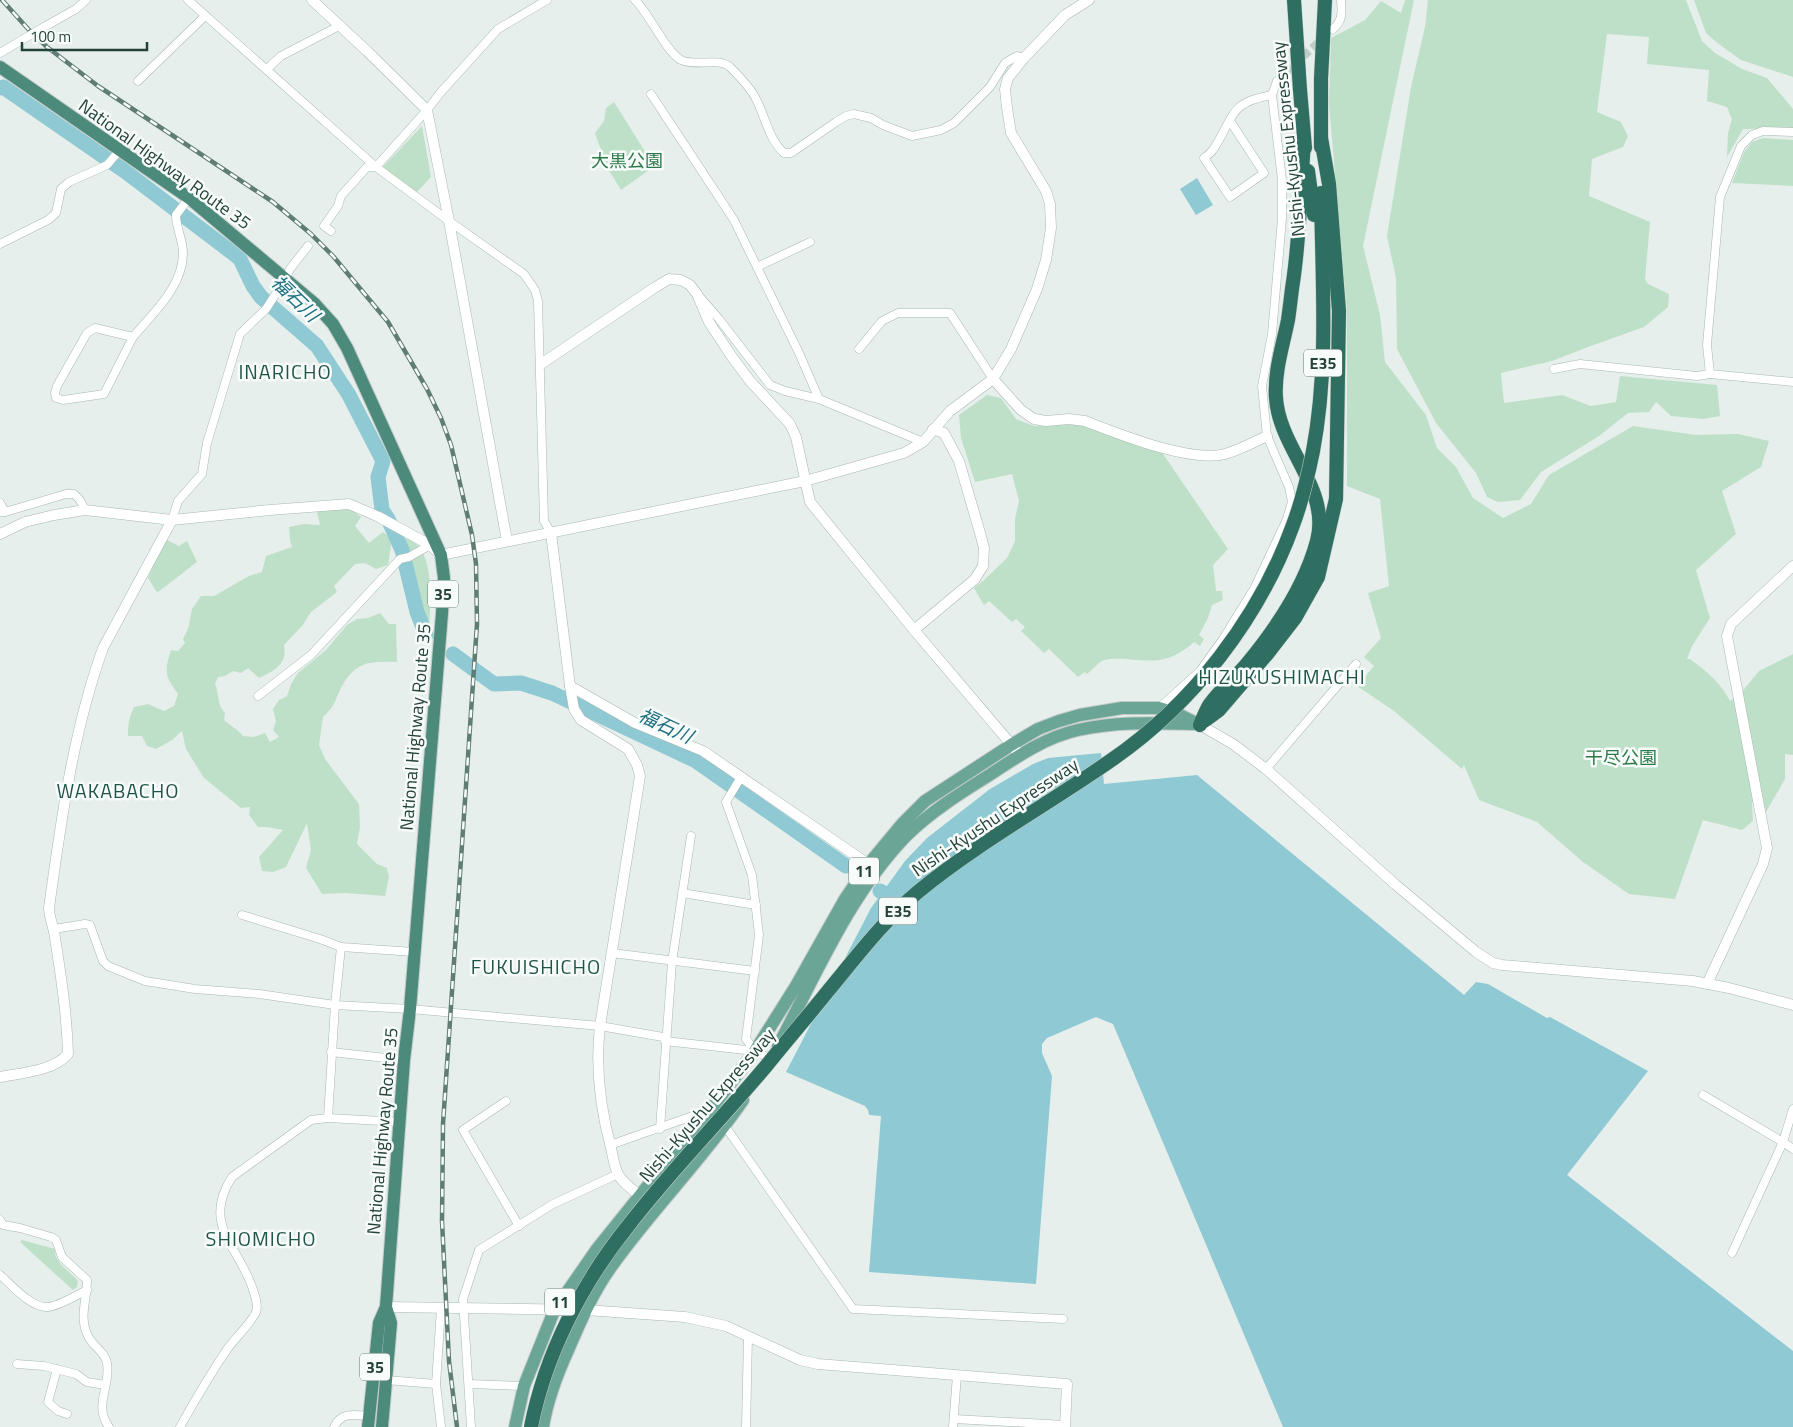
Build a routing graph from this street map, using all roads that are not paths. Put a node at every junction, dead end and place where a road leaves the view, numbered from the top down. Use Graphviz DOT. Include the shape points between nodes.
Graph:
graph roads {
  1 [pos="86,0"];
  2 [pos="188,0"];
  3 [pos="312,0"];
  4 [pos="547,0"];
  5 [pos="635,0"];
  6 [pos="1089,0"];
  7 [pos="1294,0"];
  8 [pos="1325,0"];
  9 [pos="1341,0"];
  10 [pos="205,16"];
  11 [pos="339,26"];
  12 [pos="1332,29"];
  13 [pos="0,53"];
  14 [pos="1024,58"];
  15 [pos="0,67"];
  16 [pos="267,69"];
  17 [pos="138,81"];
  18 [pos="1277,81"];
  19 [pos="651,94"];
  20 [pos="1272,95"];
  21 [pos="427,110"];
  22 [pos="1230,121"];
  23 [pos="1793,132"];
  24 [pos="1321,138"];
  25 [pos="1304,139"];
  26 [pos="113,158"];
  27 [pos="376,167"];
  28 [pos="186,202"];
  29 [pos="449,221"];
  30 [pos="330,230"];
  31 [pos="810,242"];
  32 [pos="0,244"];
  33 [pos="308,246"];
  34 [pos="757,267"];
  35 [pos="1322,275"];
  36 [pos="284,282"];
  37 [pos="698,294"];
  38 [pos="133,337"];
  39 [pos="859,349"];
  40 [pos="541,364"];
  41 [pos="1554,369"];
  42 [pos="1710,374"];
  43 [pos="993,379"];
  44 [pos="1793,382"];
  45 [pos="819,399"];
  46 [pos="933,429"];
  47 [pos="1267,436"];
  48 [pos="923,442"];
  49 [pos="805,481"];
  50 [pos="0,503"];
  51 [pos="85,510"];
  52 [pos="2,512"];
  53 [pos="172,520"];
  54 [pos="551,533"];
  55 [pos="0,534"];
  56 [pos="507,541"];
  57 [pos="430,545"];
  58 [pos="441,555"];
  59 [pos="1793,566"];
  60 [pos="914,630"];
  61 [pos="1356,664"];
  62 [pos="570,687"];
  63 [pos="258,696"];
  64 [pos="1159,708"];
  65 [pos="1200,724"];
  66 [pos="1011,745"];
  67 [pos="1020,755"];
  68 [pos="1266,769"];
  69 [pos="739,779"];
  70 [pos="691,836"];
  71 [pos="873,867"];
  72 [pos="682,893"];
  73 [pos="756,904"];
  74 [pos="242,915"];
  75 [pos="54,929"];
  76 [pos="342,947"];
  77 [pos="414,952"];
  78 [pos="612,953"];
  79 [pos="672,962"];
  80 [pos="755,971"];
  81 [pos="1706,984"];
  82 [pos="334,1004"];
  83 [pos="1793,1005"];
  84 [pos="410,1009"];
  85 [pos="600,1026"];
  86 [pos="665,1041"];
  87 [pos="754,1051"];
  88 [pos="332,1052"];
  89 [pos="771,1058"];
  90 [pos="404,1060"];
  91 [pos="0,1076"];
  92 [pos="1704,1095"];
  93 [pos="506,1101"];
  94 [pos="712,1108"];
  95 [pos="1793,1109"];
  96 [pos="328,1118"];
  97 [pos="400,1122"];
  98 [pos="725,1126"];
  99 [pos="660,1129"];
  100 [pos="1783,1142"];
  101 [pos="610,1145"];
  102 [pos="1793,1149"];
  103 [pos="618,1174"];
  104 [pos="640,1196"];
  105 [pos="656,1208"];
  106 [pos="0,1220"];
  107 [pos="519,1226"];
  108 [pos="1732,1253"];
  109 [pos="0,1275"];
  110 [pos="87,1290"];
  111 [pos="386,1308"];
  112 [pos="440,1308"];
  113 [pos="463,1309"];
  114 [pos="586,1310"];
  115 [pos="554,1311"];
  116 [pos="1063,1319"];
  117 [pos="748,1337"];
  118 [pos="17,1364"];
  119 [pos="57,1369"];
  120 [pos="957,1375"];
  121 [pos="386,1380"];
  122 [pos="436,1384"];
  123 [pos="469,1384"];
  124 [pos="105,1385"];
  125 [pos="524,1386"];
  126 [pos="67,1414"];
  127 [pos="369,1422"];
  128 [pos="954,1423"];
  129 [pos="1065,1426"];
  130 [pos="109,1427"];
  131 [pos="180,1427"];
  132 [pos="334,1427"];
  133 [pos="382,1427"];
  134 [pos="441,1427"];
  135 [pos="470,1427"];
  136 [pos="515,1427"];
  137 [pos="531,1427"];
  138 [pos="543,1427"];
  139 [pos="746,1427"];
  1 -- 13 [label="street, bridge"];
  2 -- 10 [label="street"];
  3 -- 11 [label="street"];
  4 -- 21 [label="street" via="498,29"];
  5 -- 14 [label="street" via="680,60 728,65 755,96 777,147 784,153 791,153 836,122 854,114 912,136 941,130 954,123 990,87 1005,63 1017,56"];
  6 -- 14 [label="street" via="1066,15"];
  7 -- 25 [label="highway, Nishi-Kyushu Expressway / E35"];
  8 -- 24 [label="highway, Nishi-Kyushu Expressway / E35"];
  9 -- 12 [label="street" via="1342,17"];
  10 -- 16 [label="street"];
  10 -- 17 [label="street"];
  11 -- 16 [label="street" via="281,56"];
  11 -- 21 [label="street"];
  14 -- 43 [label="street" via="1008,78 1006,108 1011,133 1046,191 1051,228 1037,289 1011,349"];
  15 -- 26 [label="highway, National Highway Route 35 / 35"];
  16 -- 27 [label="street"];
  18 -- 20 [label="street"];
  19 -- 34 [label="street" via="734,220"];
  20 -- 22 [label="street" via="1243,102"];
  20 -- 47 [label="street" via="1282,180 1282,219 1272,334 1262,386"];
  21 -- 27 [label="street"];
  21 -- 29 [label="street"];
  22 -- 22 [label="street" via="1214,149 1204,158 1230,197 1264,173"];
  23 -- 42 [label="street" via="1763,131 1752,135 1741,146 1720,197 1707,344"];
  24 -- 35 [label="highway, Nishi-Kyushu Expressway / E35"];
  24 -- 65 [label="highway" via="1329,184 1339,311 1336,498 1318,577 1295,618 1219,710"];
  25 -- 35 [label="highway, Nishi-Kyushu Expressway / E35"];
  25 -- 65 [label="highway" via="1296,264 1278,362 1276,398 1285,432 1319,508 1318,539 1309,566 1285,610 1246,665 1210,704"];
  26 -- 28 [label="highway, National Highway Route 35 / 35"];
  26 -- 32 [label="street" via="61,188 56,212 48,220"];
  27 -- 29 [label="street"];
  27 -- 30 [label="street" via="367,167 341,196 324,226"];
  28 -- 36 [label="highway, National Highway Route 35 / 35"];
  28 -- 38 [label="street" via="176,215 183,251 181,273 170,293"];
  29 -- 40 [label="street" via="515,266 530,281 538,301"];
  29 -- 56 [label="street"];
  31 -- 34 [label="street"];
  33 -- 36 [label="street"];
  34 -- 45 [label="street"];
  35 -- 137 [label="highway, Nishi-Kyushu Expressway / E35, bridge" via="1323,373 1313,451 1296,517 1276,565 1232,640 1172,711 1114,759 953,864 884,924 616,1242 582,1293 561,1335"];
  36 -- 53 [label="street" via="266,309 240,334 207,443 202,474 178,501"];
  36 -- 58 [label="highway, National Highway Route 35 / 35" via="314,303 333,324 347,348"];
  37 -- 40 [label="street" via="681,280 669,280"];
  37 -- 45 [label="street" via="770,384"];
  37 -- 49 [label="street" via="709,322 732,357 790,424"];
  38 -- 38 [label="street" via="104,394 56,398 57,386 89,330 95,328"];
  39 -- 43 [label="street" via="882,321 898,312 950,313"];
  40 -- 54 [label="street" via="544,521"];
  41 -- 42 [label="street" via="1580,364 1697,376"];
  42 -- 44 [label="street"];
  43 -- 46 [label="street" via="950,411"];
  43 -- 47 [label="street" via="1034,419 1085,421 1176,451 1224,454"];
  45 -- 48 [label="street"];
  46 -- 48 [label="street"];
  46 -- 60 [label="street" via="944,433 959,461 984,548 983,566 974,579"];
  47 -- 64 [label="street" via="1289,487 1292,502 1287,519 1255,588 1223,638 1200,671"];
  48 -- 49 [label="street" via="904,453"];
  49 -- 54 [label="street"];
  49 -- 60 [label="street" via="810,502"];
  50 -- 52 [label="street"];
  51 -- 52 [label="street" via="74,494 66,494"];
  51 -- 53 [label="street"];
  51 -- 55 [label="street" via="25,522"];
  53 -- 57 [label="street" via="348,504"];
  53 -- 75 [label="street" via="103,648 95,670 67,783 49,908"];
  54 -- 56 [label="street"];
  54 -- 62 [label="street"];
  56 -- 58 [label="street"];
  57 -- 58 [label="street"];
  57 -- 63 [label="street" via="400,559 311,655"];
  58 -- 77 [label="highway, National Highway Route 35 / 35" via="444,578 442,613"];
  59 -- 81 [label="street" via="1731,624 1727,636 1766,848 1763,864"];
  60 -- 66 [label="street"];
  61 -- 68 [label="street"];
  62 -- 69 [label="street" via="635,723 703,751"];
  62 -- 78 [label="street" via="574,709 581,720 628,750 640,776"];
  64 -- 65 [label="main road, 11"];
  64 -- 66 [label="main road, 11" via="1122,708 1080,714 1038,729"];
  65 -- 67 [label="main road, 11" via="1102,725 1056,736"];
  65 -- 68 [label="street" via="1234,744"];
  66 -- 67 [label="street"];
  66 -- 71 [label="main road, 11" via="925,801 902,824"];
  67 -- 71 [label="main road, 11" via="928,817"];
  68 -- 81 [label="street" via="1396,886 1493,963"];
  69 -- 71 [label="street"];
  69 -- 73 [label="street" via="726,802 752,875"];
  70 -- 72 [label="street"];
  71 -- 87 [label="main road, 11" via="845,899 796,986"];
  71 -- 89 [label="main road, 11"];
  72 -- 73 [label="street"];
  72 -- 79 [label="street"];
  73 -- 80 [label="street" via="759,935"];
  74 -- 76 [label="street"];
  75 -- 82 [label="street" via="90,925 103,961 145,981"];
  75 -- 91 [label="street" via="68,1054 62,1062"];
  76 -- 77 [label="street"];
  76 -- 82 [label="street"];
  77 -- 84 [label="highway, National Highway Route 35 / 35"];
  78 -- 79 [label="street"];
  78 -- 85 [label="street"];
  79 -- 80 [label="street"];
  79 -- 86 [label="street"];
  80 -- 87 [label="street" via="746,1038"];
  81 -- 83 [label="street"];
  82 -- 84 [label="street"];
  82 -- 88 [label="street"];
  84 -- 85 [label="street"];
  84 -- 90 [label="highway, National Highway Route 35 / 35"];
  85 -- 86 [label="street" via="663,1037"];
  85 -- 101 [label="street" via="598,1082"];
  86 -- 87 [label="street"];
  86 -- 99 [label="street"];
  87 -- 89 [label="street"];
  87 -- 94 [label="main road, 11"];
  88 -- 90 [label="street"];
  88 -- 96 [label="street"];
  89 -- 98 [label="main road, 11"];
  90 -- 97 [label="highway, National Highway Route 35 / 35"];
  92 -- 100 [label="street"];
  93 -- 107 [label="street" via="464,1130"];
  94 -- 99 [label="street"];
  94 -- 104 [label="main road, 11"];
  95 -- 100 [label="street"];
  96 -- 97 [label="street"];
  96 -- 131 [label="street" via="311,1120 232,1177 224,1190 222,1227 252,1285 256,1312 228,1348"];
  97 -- 111 [label="highway, National Highway Route 35 / 35"];
  98 -- 105 [label="main road, 11"];
  98 -- 116 [label="street" via="853,1309"];
  99 -- 101 [label="street"];
  100 -- 102 [label="street"];
  100 -- 108 [label="street"];
  101 -- 103 [label="street"];
  103 -- 104 [label="street"];
  103 -- 107 [label="street" via="553,1204"];
  104 -- 105 [label="street"];
  104 -- 115 [label="main road, 11" via="597,1249"];
  105 -- 114 [label="main road, 11" via="610,1268"];
  106 -- 110 [label="street" via="4,1225 56,1240 62,1257 86,1280"];
  107 -- 113 [label="street" via="479,1250 463,1299"];
  109 -- 110 [label="street" via="31,1302 42,1307 49,1308"];
  110 -- 124 [label="street" via="82,1319 89,1338 107,1363"];
  111 -- 112 [label="street"];
  111 -- 121 [label="highway, National Highway Route 35 / 35" via="390,1323"];
  111 -- 127 [label="highway, National Highway Route 35 / 35" via="379,1323"];
  112 -- 113 [label="street"];
  112 -- 122 [label="street"];
  113 -- 115 [label="street"];
  113 -- 123 [label="street"];
  114 -- 115 [label="street"];
  114 -- 117 [label="street" via="685,1317 726,1326"];
  114 -- 138 [label="main road, 11" via="560,1369"];
  115 -- 125 [label="main road, 11"];
  117 -- 120 [label="street" via="800,1360 818,1364"];
  117 -- 139 [label="street"];
  118 -- 119 [label="street"];
  119 -- 124 [label="street" via="76,1374 87,1382"];
  119 -- 126 [label="street" via="48,1402"];
  120 -- 128 [label="street"];
  120 -- 129 [label="street" via="1068,1384"];
  121 -- 122 [label="street"];
  121 -- 133 [label="highway, National Highway Route 35 / 35"];
  122 -- 134 [label="street"];
  123 -- 125 [label="street"];
  123 -- 135 [label="street"];
  124 -- 130 [label="street" via="101,1408"];
  125 -- 136 [label="main road, 11"];
  127 -- 132 [label="street" via="346,1415"];
  128 -- 129 [label="street"];
}
